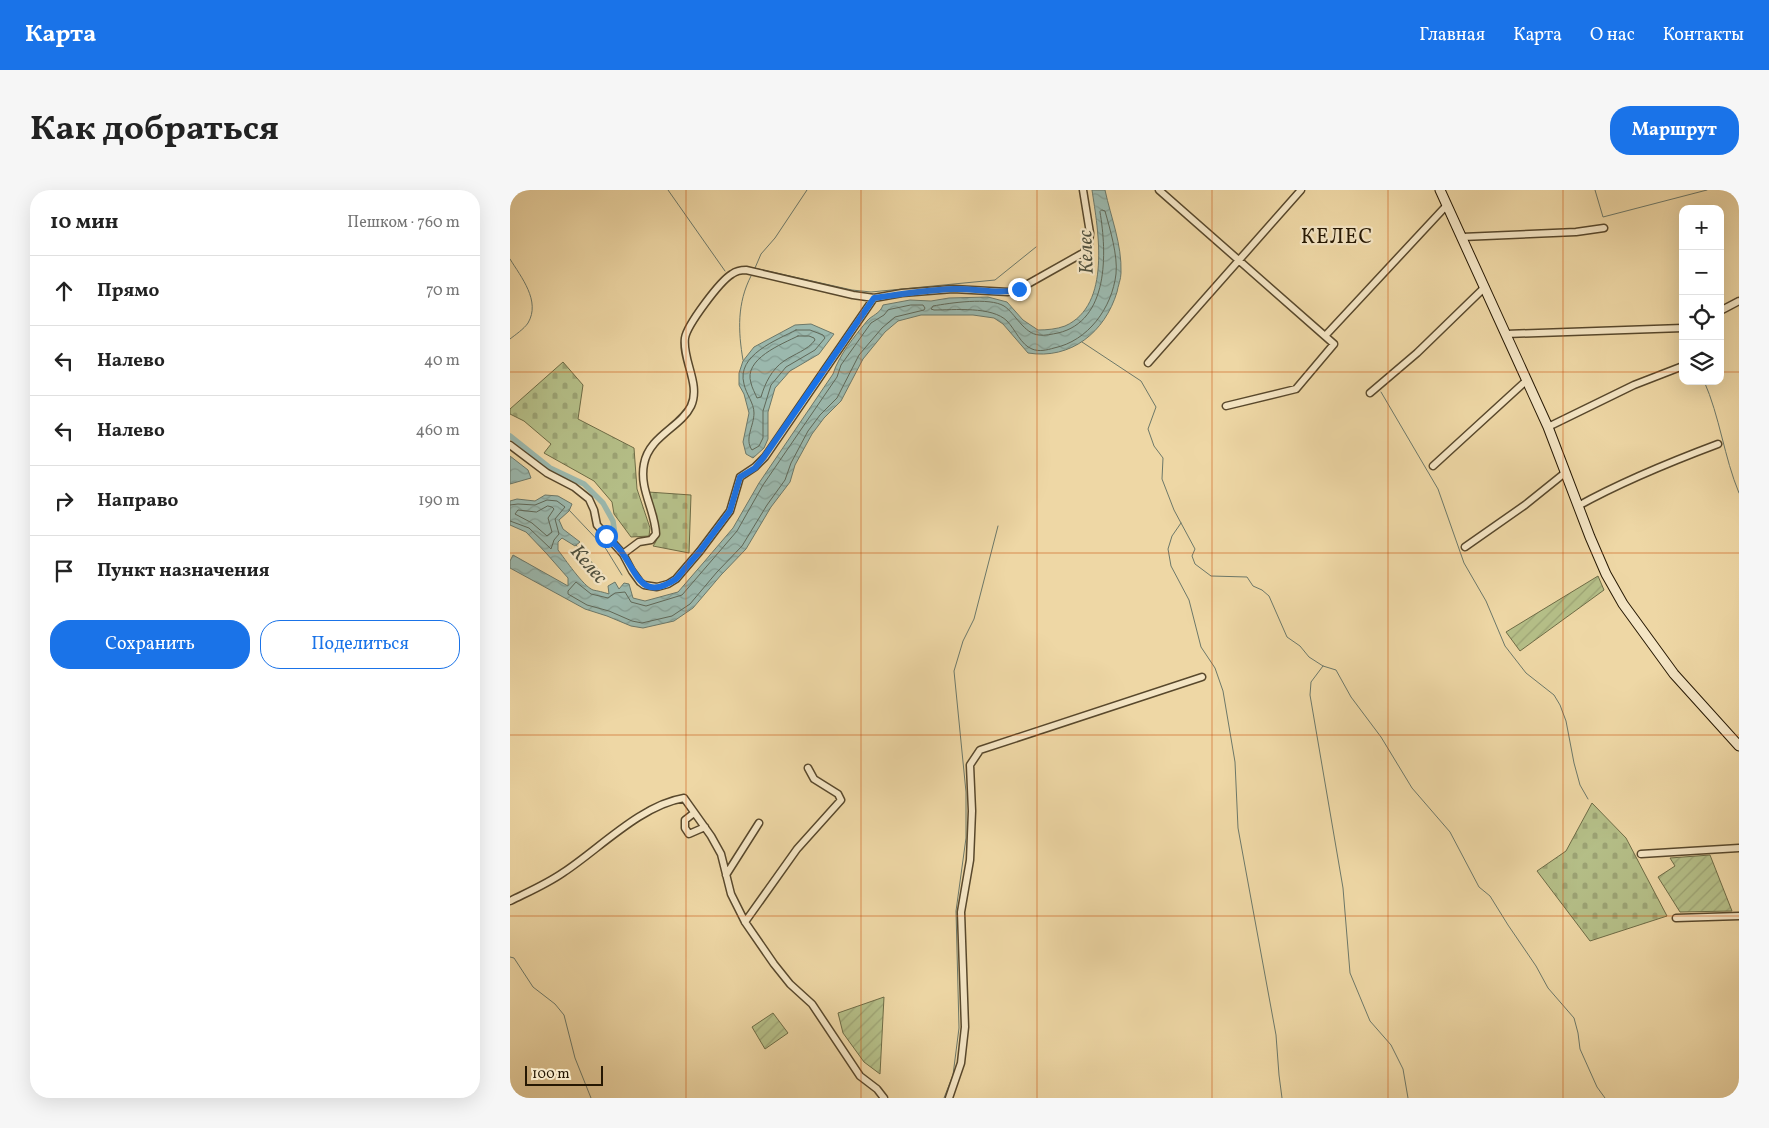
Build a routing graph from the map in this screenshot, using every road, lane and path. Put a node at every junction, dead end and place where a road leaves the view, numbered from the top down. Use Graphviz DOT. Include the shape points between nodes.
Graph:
graph roads {
  1 [pos="1083,190"];
  2 [pos="1159,190"];
  3 [pos="1301,190"];
  4 [pos="1440,190"];
  5 [pos="1447,205"];
  6 [pos="1604,228"];
  7 [pos="1462,237"];
  8 [pos="1239,260"];
  9 [pos="1485,287"];
  10 [pos="874,298"];
  11 [pos="1739,302"];
  12 [pos="1724,309"];
  13 [pos="1679,328"];
  14 [pos="1506,334"];
  15 [pos="1325,336"];
  16 [pos="1148,363"];
  17 [pos="1679,368"];
  18 [pos="1527,380"];
  19 [pos="1370,394"];
  20 [pos="1226,406"];
  21 [pos="1548,427"];
  22 [pos="1718,444"];
  23 [pos="510,445"];
  24 [pos="1433,466"];
  25 [pos="1566,472"];
  26 [pos="1578,506"];
  27 [pos="1465,547"];
  28 [pos="623,554"];
  29 [pos="1202,677"];
  30 [pos="1739,746"];
  31 [pos="808,768"];
  32 [pos="694,813"];
  33 [pos="759,823"];
  34 [pos="705,827"];
  35 [pos="1739,848"];
  36 [pos="1641,854"];
  37 [pos="726,875"];
  38 [pos="510,901"];
  39 [pos="1739,916"];
  40 [pos="1676,918"];
  41 [pos="745,922"];
  42 [pos="884,1098"];
  43 [pos="949,1098"];
  1 -- 10 [label="street" via="1090,233 1083,253 1019,289 1008,292 953,289"];
  2 -- 8 [label="street"];
  3 -- 8 [label="street"];
  4 -- 5 [label="main road"];
  5 -- 7 [label="main road"];
  5 -- 15 [label="street"];
  6 -- 7 [label="street"];
  7 -- 9 [label="main road"];
  8 -- 15 [label="street"];
  8 -- 16 [label="street"];
  9 -- 14 [label="main road"];
  9 -- 19 [label="street"];
  10 -- 28 [label="street" via="764,457 755,468 740,477 730,511 676,579 662,586 644,585"];
  10 -- 28 [label="street" via="746,270 732,273 718,286 685,338 693,387 691,407 653,444 644,462 645,493 656,534 651,540 639,542"];
  11 -- 12 [label="street"];
  13 -- 14 [label="street"];
  14 -- 18 [label="main road"];
  15 -- 20 [label="street" via="1334,344 1296,389"];
  17 -- 21 [label="street" via="1634,385"];
  18 -- 21 [label="main road"];
  18 -- 24 [label="street"];
  21 -- 25 [label="main road"];
  22 -- 26 [label="street" via="1650,470"];
  23 -- 28 [label="street" via="547,473 584,494 592,504 596,525"];
  25 -- 26 [label="main road"];
  25 -- 27 [label="street"];
  26 -- 30 [label="main road" via="1606,574 1623,604 1674,674"];
  29 -- 43 [label="street" via="980,750 970,765 970,860 961,912 965,1027 961,1063"];
  31 -- 41 [label="street" via="814,779 838,794 841,800 797,849"];
  32 -- 34 [label="street"];
  32 -- 34 [label="street" via="685,820 689,834"];
  32 -- 38 [label="street" via="684,798 670,800 624,828 564,873"];
  33 -- 37 [label="street"];
  34 -- 37 [label="street" via="721,854"];
  35 -- 36 [label="street"];
  37 -- 41 [label="street"];
  39 -- 40 [label="street"];
  41 -- 42 [label="street" via="790,984 812,1004 860,1076"];
}
